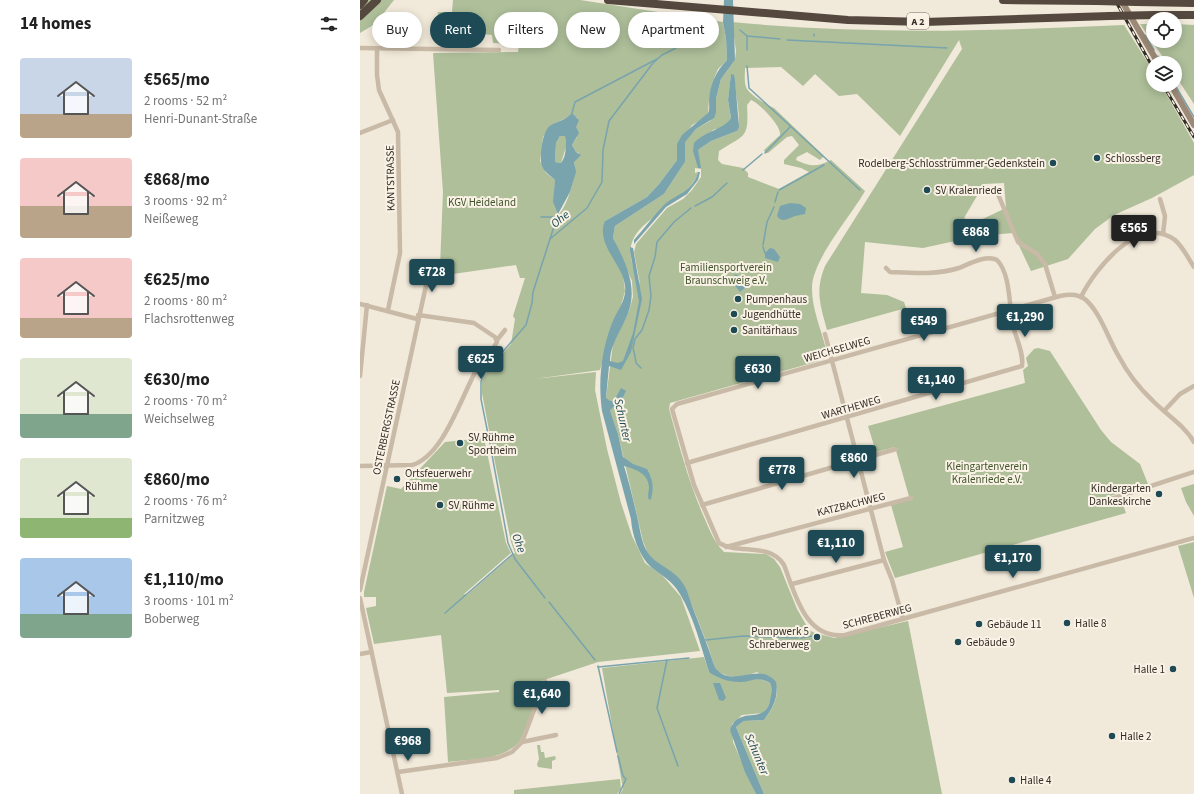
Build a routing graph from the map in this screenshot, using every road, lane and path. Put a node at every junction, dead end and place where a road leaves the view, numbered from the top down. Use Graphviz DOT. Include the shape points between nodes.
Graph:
graph roads {
  1 [pos="364,0"];
  2 [pos="377,0"];
  3 [pos="608,0"];
  4 [pos="652,0"];
  5 [pos="1003,0"];
  6 [pos="1121,0"];
  7 [pos="1194,3"];
  8 [pos="360,5"];
  9 [pos="698,7"];
  10 [pos="1194,15"];
  11 [pos="360,16"];
  12 [pos="360,48"];
  13 [pos="372,48"];
  14 [pos="377,48"];
  15 [pos="499,50"];
  16 [pos="1154,56"];
  17 [pos="1175,92"];
  18 [pos="393,120"];
  19 [pos="1194,125"];
  20 [pos="360,133"];
  21 [pos="995,187"];
  22 [pos="1160,199"];
  23 [pos="1163,234"];
  24 [pos="1194,267"];
  25 [pos="430,268"];
  26 [pos="886,268"];
  27 [pos="1081,296"];
  28 [pos="1055,297"];
  29 [pos="360,304"];
  30 [pos="367,306"];
  31 [pos="1012,309"];
  32 [pos="388,310"];
  33 [pos="418,317"];
  34 [pos="505,330"];
  35 [pos="825,334"];
  36 [pos="497,340"];
  37 [pos="832,360"];
  38 [pos="360,376"];
  39 [pos="1194,386"];
  40 [pos="1164,411"];
  41 [pos="847,417"];
  42 [pos="1194,442"];
  43 [pos="896,449"];
  44 [pos="857,461"];
  45 [pos="687,463"];
  46 [pos="387,465"];
  47 [pos="360,466"];
  48 [pos="1194,472"];
  49 [pos="911,498"];
  50 [pos="1102,502"];
  51 [pos="702,505"];
  52 [pos="870,508"];
  53 [pos="1194,538"];
  54 [pos="726,547"];
  55 [pos="884,560"];
  56 [pos="792,584"];
  57 [pos="360,590"];
  58 [pos="360,598"];
  59 [pos="903,618"];
  60 [pos="371,652"];
  61 [pos="360,654"];
  62 [pos="545,682"];
  63 [pos="556,735"];
  64 [pos="522,742"];
  65 [pos="398,772"];
  66 [pos="402,794"];
  1 -- 8 [label="highway"];
  2 -- 11 [label="highway"];
  3 -- 9 [label="highway"];
  4 -- 9 [label="highway, A 2"];
  5 -- 7 [label="highway, bridge"];
  6 -- 16 [label="main road"];
  9 -- 10 [label="highway, A 2, bridge" via="848,20 916,22"];
  12 -- 13 [label="street"];
  14 -- 15 [label="street"];
  14 -- 18 [label="street, KANTSTRASSE" via="378,84 384,105"];
  17 -- 19 [label="main road"];
  18 -- 20 [label="street"];
  18 -- 32 [label="street, KANTSTRASSE" via="398,132 400,253"];
  21 -- 28 [label="street" via="1018,242 1037,254 1045,264"];
  22 -- 23 [label="street" via="1165,216"];
  23 -- 24 [label="street" via="1178,243"];
  23 -- 27 [label="street" via="1142,236 1116,251 1096,270"];
  25 -- 33 [label="street, OSTERBERGSTRASSE"];
  26 -- 31 [label="street" via="890,272 929,273 995,258 1002,267"];
  27 -- 28 [label="street, WEICHSELWEG"];
  27 -- 40 [label="street" via="1093,307 1128,371"];
  28 -- 31 [label="street, WEICHSELWEG"];
  29 -- 30 [label="street"];
  30 -- 32 [label="street"];
  30 -- 38 [label="street"];
  31 -- 37 [label="street, WEICHSELWEG"];
  31 -- 41 [label="street, WARTHEWEG" via="1013,326 1023,362 1021,368"];
  32 -- 33 [label="street"];
  33 -- 36 [label="street" via="474,323"];
  33 -- 46 [label="street, OSTERBERGSTRASSE"];
  34 -- 36 [label="street"];
  35 -- 37 [label="street"];
  36 -- 46 [label="street" via="478,368 437,447 415,464"];
  37 -- 41 [label="street"];
  37 -- 45 [label="street, WEICHSELWEG" via="677,404 672,411"];
  39 -- 40 [label="street" via="1176,398"];
  40 -- 42 [label="street"];
  41 -- 44 [label="street"];
  41 -- 45 [label="street, WARTHEWEG"];
  43 -- 44 [label="street"];
  44 -- 51 [label="street"];
  44 -- 52 [label="street"];
  45 -- 51 [label="street"];
  46 -- 47 [label="street"];
  46 -- 57 [label="street, OSTERBERGSTRASSE"];
  48 -- 50 [label="street"];
  49 -- 52 [label="street, KATZBACHWEG"];
  51 -- 54 [label="street" via="719,543"];
  52 -- 54 [label="street, KATZBACHWEG"];
  52 -- 55 [label="street"];
  53 -- 59 [label="street, SCHREBERWEG"];
  54 -- 56 [label="street, SCHREBERWEG" via="774,554 784,564"];
  55 -- 56 [label="street"];
  55 -- 59 [label="street"];
  56 -- 59 [label="street, SCHREBERWEG" via="808,620 818,630 830,635 845,635"];
  58 -- 60 [label="street"];
  60 -- 61 [label="street"];
  60 -- 65 [label="street"];
  62 -- 64 [label="street"];
  63 -- 64 [label="street"];
  64 -- 65 [label="street" via="512,752 497,758"];
  65 -- 66 [label="street"];
}
